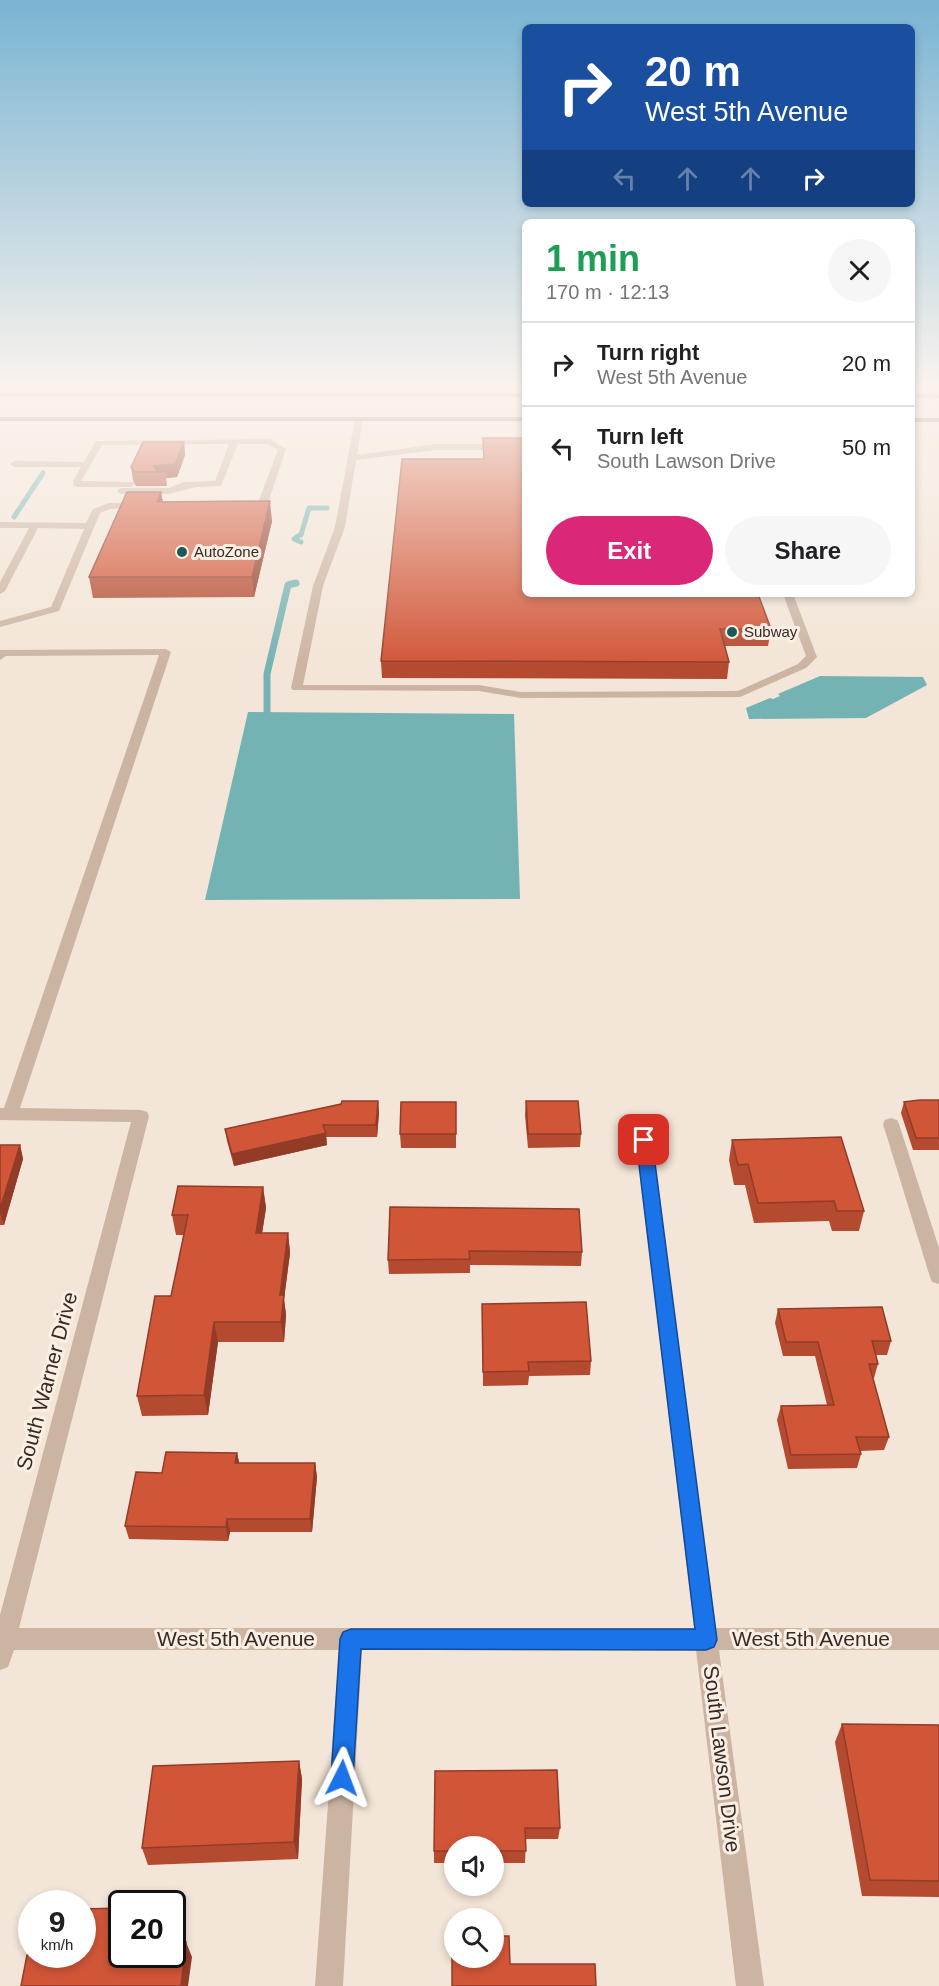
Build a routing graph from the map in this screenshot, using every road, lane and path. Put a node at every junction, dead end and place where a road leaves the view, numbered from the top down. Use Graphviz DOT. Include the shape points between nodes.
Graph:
graph roads {
  1 [pos="78,482"];
  2 [pos="132,482"];
  3 [pos="180,482"];
  4 [pos="219,482"];
  5 [pos="270,482"];
  6 [pos="349,482"];
  7 [pos="92,484"];
  8 [pos="159,485"];
  9 [pos="195,485"];
  10 [pos="148,506"];
  11 [pos="239,506"];
  12 [pos="0,525"];
  13 [pos="35,526"];
  14 [pos="90,526"];
  15 [pos="0,591"];
  16 [pos="789,597"];
  17 [pos="0,624"];
  18 [pos="0,657"];
  19 [pos="5,1114"];
  20 [pos="891,1124"];
  21 [pos="644,1140"];
  22 [pos="939,1277"];
  23 [pos="351,1639"];
  24 [pos="706,1640"];
  25 [pos="939,1640"];
  26 [pos="2,1646"];
  27 [pos="330,1986"];
  28 [pos="750,1986"];
  1 -- 7 [label="street"];
  2 -- 7 [label="street"];
  3 -- 9 [label="street"];
  4 -- 9 [label="street"];
  5 -- 11 [label="street" via="262,506"];
  6 -- 16 [label="street" via="340,527 318,586 297,688 479,688 521,695 740,694 802,666 812,657"];
  7 -- 9 [label="street" via="110,490 169,491"];
  8 -- 9 [label="street"];
  10 -- 14 [label="street" via="102,507"];
  12 -- 13 [label="street"];
  13 -- 14 [label="street"];
  13 -- 15 [label="street"];
  14 -- 17 [label="street" via="55,609"];
  18 -- 19 [label="street" via="2,653 166,652"];
  19 -- 26 [label="street, South Warner Drive" via="141,1116"];
  20 -- 22 [label="street"];
  21 -- 24 [label="street, South Lawson Drive"];
  23 -- 24 [label="street, West 5th Avenue"];
  23 -- 26 [label="street, West 5th Avenue"];
  23 -- 27 [label="street"];
  24 -- 25 [label="street, West 5th Avenue"];
  24 -- 28 [label="street, South Lawson Drive"];
}
